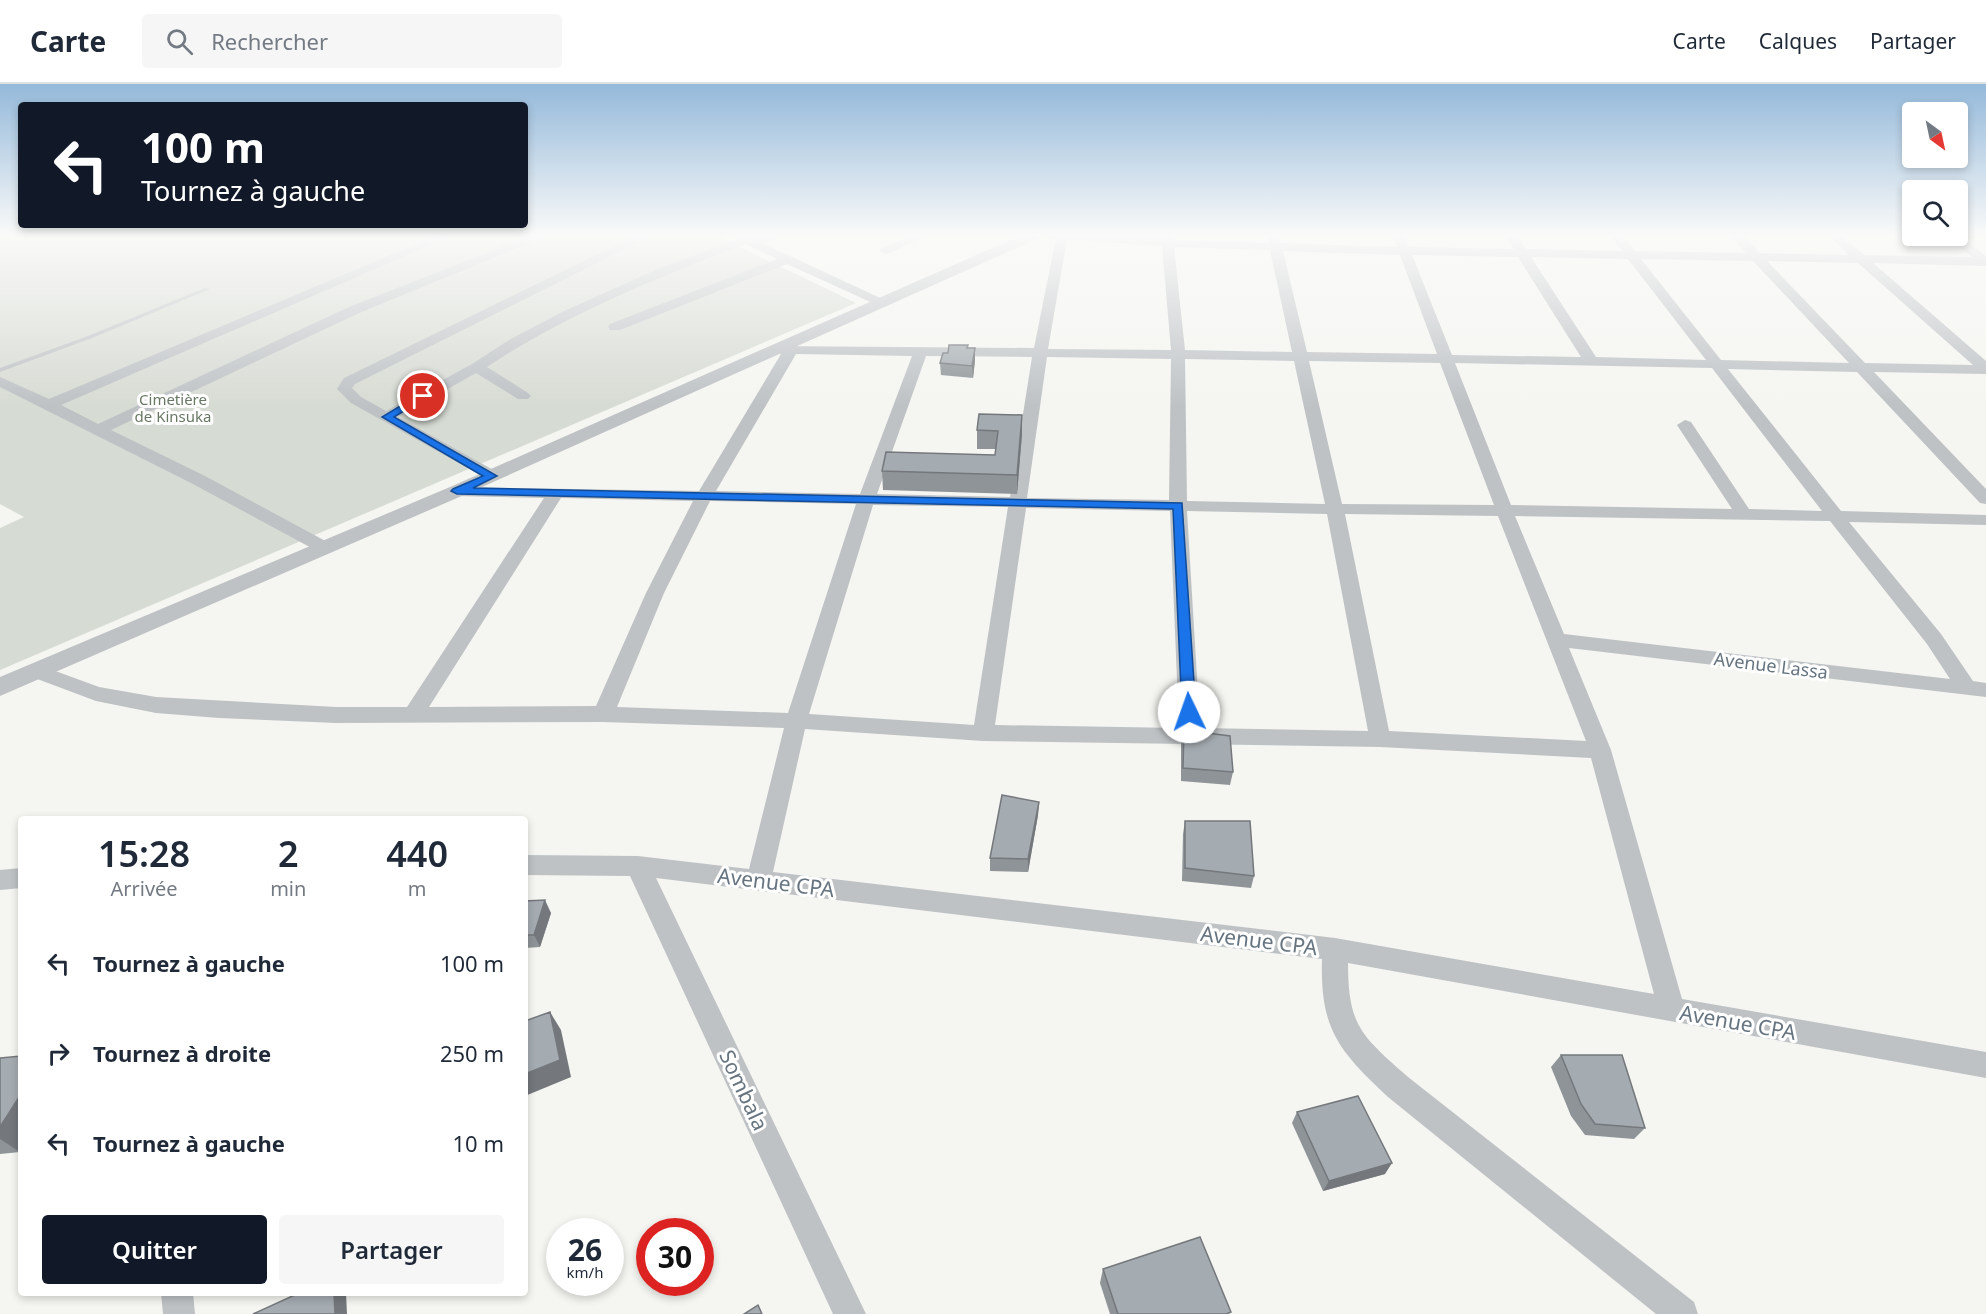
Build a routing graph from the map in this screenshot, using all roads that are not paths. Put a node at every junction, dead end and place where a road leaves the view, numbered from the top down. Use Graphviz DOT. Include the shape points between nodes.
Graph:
graph roads {
  1 [pos="204,291"];
  2 [pos="315,291"];
  3 [pos="399,291"];
  4 [pos="532,291"];
  5 [pos="619,291"];
  6 [pos="706,291"];
  7 [pos="859,291"];
  8 [pos="906,291"];
  9 [pos="1048,291"];
  10 [pos="1172,291"];
  11 [pos="1285,291"];
  12 [pos="1420,291"];
  13 [pos="1546,291"];
  14 [pos="1659,291"];
  15 [pos="1790,291"];
  16 [pos="1899,291"];
  17 [pos="882,302"];
  18 [pos="615,327"];
  19 [pos="782,350"];
  20 [pos="921,351"];
  21 [pos="1040,354"];
  22 [pos="1178,354"];
  23 [pos="1299,356"];
  24 [pos="1446,361"];
  25 [pos="1592,363"];
  26 [pos="1716,365"];
  27 [pos="477,367"];
  28 [pos="1859,367"];
  29 [pos="1986,369"];
  30 [pos="0,370"];
  31 [pos="0,381"];
  32 [pos="523,396"];
  33 [pos="49,405"];
  34 [pos="387,417"];
  35 [pos="1684,424"];
  36 [pos="98,430"];
  37 [pos="491,476"];
  38 [pos="457,491"];
  39 [pos="556,493"];
  40 [pos="704,497"];
  41 [pos="866,500"];
  42 [pos="1986,500"];
  43 [pos="1018,503"];
  44 [pos="1178,505"];
  45 [pos="1335,509"];
  46 [pos="1504,510"];
  47 [pos="1744,514"];
  48 [pos="1836,517"];
  49 [pos="1986,520"];
  50 [pos="325,548"];
  51 [pos="1556,640"];
  52 [pos="39,672"];
  53 [pos="0,687"];
  54 [pos="1976,689"];
  55 [pos="603,714"];
  56 [pos="413,715"];
  57 [pos="796,721"];
  58 [pos="983,733"];
  59 [pos="1190,735"];
  60 [pos="1380,739"];
  61 [pos="1600,750"];
  62 [pos="528,865"];
  63 [pos="638,866"];
  64 [pos="759,880"];
  65 [pos="1335,949"];
  66 [pos="1672,1010"];
  67 [pos="1986,1065"];
  68 [pos="177,1296"];
  69 [pos="179,1314"];
  70 [pos="850,1314"];
  71 [pos="1682,1314"];
  1 -- 30 [label="lane"];
  2 -- 33 [label="street"];
  3 -- 36 [label="street"];
  4 -- 34 [label="street" via="349,381 344,389"];
  5 -- 27 [label="street" via="514,343"];
  6 -- 18 [label="street"];
  7 -- 17 [label="street"];
  8 -- 17 [label="street"];
  9 -- 21 [label="street"];
  10 -- 22 [label="street"];
  11 -- 23 [label="street"];
  12 -- 24 [label="street"];
  13 -- 25 [label="street"];
  14 -- 26 [label="street"];
  15 -- 28 [label="street"];
  16 -- 29 [label="street"];
  17 -- 19 [label="street"];
  19 -- 20 [label="street"];
  19 -- 37 [label="street"];
  19 -- 40 [label="street"];
  20 -- 21 [label="street"];
  20 -- 41 [label="street"];
  21 -- 22 [label="street"];
  21 -- 43 [label="street"];
  22 -- 23 [label="street"];
  22 -- 44 [label="street"];
  23 -- 24 [label="street"];
  23 -- 45 [label="street"];
  24 -- 25 [label="street"];
  24 -- 46 [label="street"];
  25 -- 26 [label="street"];
  26 -- 28 [label="street"];
  26 -- 48 [label="street"];
  27 -- 32 [label="street"];
  27 -- 34 [label="street"];
  28 -- 29 [label="street"];
  28 -- 42 [label="street"];
  31 -- 33 [label="street"];
  33 -- 36 [label="street"];
  34 -- 37 [label="street"];
  35 -- 47 [label="street"];
  36 -- 50 [label="street"];
  37 -- 38 [label="street"];
  38 -- 39 [label="street"];
  38 -- 50 [label="street"];
  39 -- 40 [label="street"];
  39 -- 56 [label="street"];
  40 -- 41 [label="street"];
  40 -- 55 [label="street" via="654,593"];
  41 -- 43 [label="street"];
  41 -- 57 [label="street"];
  43 -- 44 [label="street"];
  43 -- 58 [label="street"];
  44 -- 45 [label="street"];
  44 -- 59 [label="street"];
  45 -- 46 [label="street"];
  45 -- 60 [label="street"];
  46 -- 47 [label="street"];
  46 -- 51 [label="street"];
  47 -- 48 [label="street"];
  48 -- 49 [label="street"];
  48 -- 54 [label="street"];
  50 -- 52 [label="street"];
  51 -- 54 [label="street, Avenue Lassa"];
  51 -- 61 [label="street"];
  52 -- 53 [label="street"];
  52 -- 56 [label="street" via="96,694 156,705"];
  55 -- 56 [label="street"];
  55 -- 57 [label="street"];
  57 -- 58 [label="street"];
  57 -- 64 [label="street"];
  58 -- 59 [label="street"];
  59 -- 60 [label="street"];
  60 -- 61 [label="street"];
  61 -- 66 [label="street"];
  62 -- 63 [label="street, Avenue CPA"];
  63 -- 64 [label="street, Avenue CPA"];
  63 -- 70 [label="street, Sombala"];
  64 -- 65 [label="street, Avenue CPA"];
  65 -- 66 [label="street, Avenue CPA"];
  65 -- 71 [label="street" via="1336,1003 1347,1036 1364,1055 1398,1087"];
  66 -- 67 [label="street, Avenue CPA"];
  68 -- 69 [label="street"];
}
